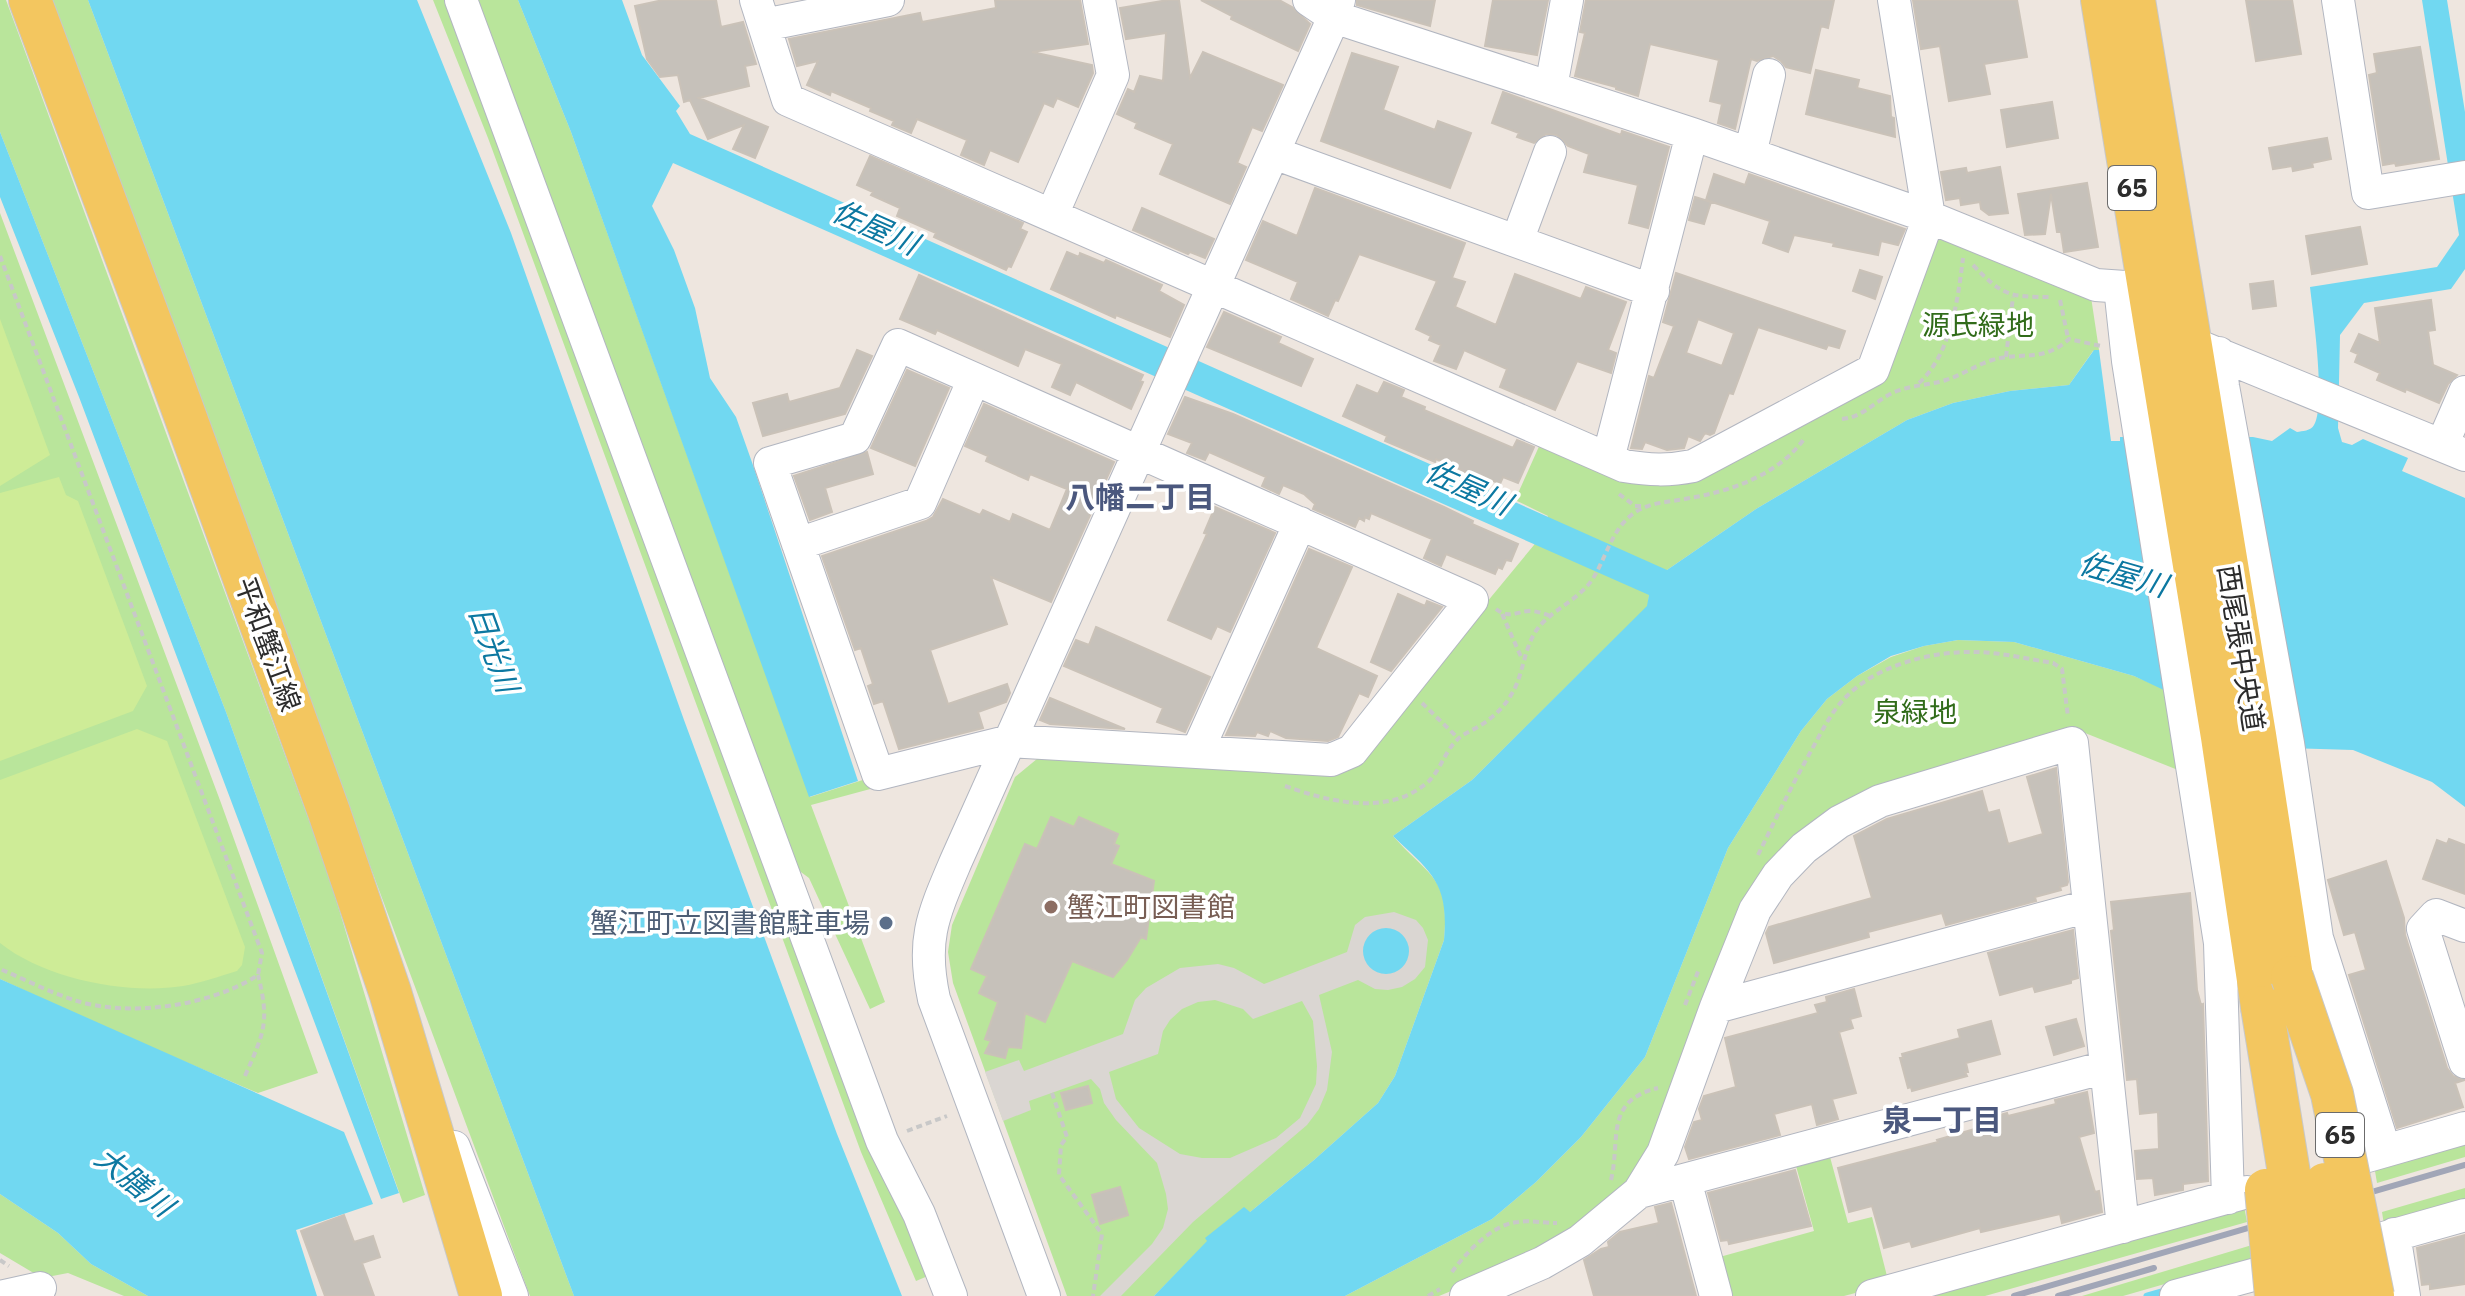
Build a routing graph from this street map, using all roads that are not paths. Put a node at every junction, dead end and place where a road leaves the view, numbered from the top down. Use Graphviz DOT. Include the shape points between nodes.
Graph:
graph roads {
  1 [pos="30,0"];
  2 [pos="461,0"];
  3 [pos="888,0"];
  4 [pos="1099,0"];
  5 [pos="1567,0"];
  6 [pos="1894,0"];
  7 [pos="2102,0"];
  8 [pos="2134,0"];
  9 [pos="2338,0"];
  10 [pos="1327,6"];
  11 [pos="760,13"];
  12 [pos="1769,75"];
  13 [pos="1551,87"];
  14 [pos="1692,134"];
  15 [pos="1550,152"];
  16 [pos="1274,153"];
  17 [pos="1750,154"];
  18 [pos="2454,179"];
  19 [pos="1052,215"];
  20 [pos="1929,217"];
  21 [pos="1517,241"];
  22 [pos="1214,287"];
  23 [pos="2134,288"];
  24 [pos="1653,291"];
  25 [pos="2178,364"];
  26 [pos="974,379"];
  27 [pos="2465,392"];
  28 [pos="2454,450"];
  29 [pos="1141,453"];
  30 [pos="1608,459"];
  31 [pos="1300,523"];
  32 [pos="798,544"];
  33 [pos="2255,738"];
  34 [pos="1010,741"];
  35 [pos="1197,752"];
  36 [pos="2089,906"];
  37 [pos="2465,926"];
  38 [pos="2292,977"];
  39 [pos="390,992"];
  40 [pos="1716,1007"];
  41 [pos="2262,1007"];
  42 [pos="2342,1017"];
  43 [pos="2223,1049"];
  44 [pos="2465,1062"];
  45 [pos="2106,1067"];
  46 [pos="2465,1128"];
  47 [pos="2385,1151"];
  48 [pos="1685,1180"];
  49 [pos="1639,1192"];
  50 [pos="2228,1198"];
  51 [pos="2465,1215"];
  52 [pos="2123,1227"];
  53 [pos="2394,1234"];
  54 [pos="40,1288"];
  55 [pos="2260,1289"];
  56 [pos="4,1296"];
  57 [pos="481,1296"];
  58 [pos="512,1296"];
  59 [pos="951,1296"];
  60 [pos="1044,1296"];
  61 [pos="1466,1296"];
  62 [pos="1716,1296"];
  63 [pos="1872,1296"];
  64 [pos="2176,1296"];
  65 [pos="2309,1296"];
  66 [pos="2342,1296"];
  67 [pos="2373,1296"];
  68 [pos="2404,1296"];
  1 -- 39 [label="main road, 平和蟹江線" via="324,797"];
  2 -- 59 [label="street" via="882,1141 919,1214"];
  3 -- 11 [label="street"];
  4 -- 19 [label="street" via="1113,75"];
  5 -- 13 [label="street"];
  6 -- 20 [label="street"];
  7 -- 23 [label="main road, 西尾張中央道 / 65"];
  8 -- 25 [label="main road, 西尾張中央道 / 65"];
  9 -- 18 [label="street" via="2368,193"];
  10 -- 13 [label="street"];
  10 -- 16 [label="street"];
  11 -- 19 [label="street" via="788,100"];
  12 -- 17 [label="street"];
  13 -- 14 [label="street"];
  14 -- 17 [label="street"];
  14 -- 24 [label="street"];
  15 -- 21 [label="street"];
  16 -- 21 [label="street"];
  16 -- 22 [label="street"];
  17 -- 20 [label="street"];
  19 -- 22 [label="street"];
  20 -- 23 [label="street" via="2096,285"];
  20 -- 30 [label="street" via="1873,370 1693,466 1652,471"];
  21 -- 24 [label="street"];
  22 -- 29 [label="street"];
  22 -- 30 [label="street"];
  23 -- 25 [label="main road, 西尾張中央道 / 65"];
  24 -- 30 [label="street"];
  25 -- 28 [label="street" via="2311,391"];
  25 -- 33 [label="main road, 西尾張中央道 / 65"];
  25 -- 43 [label="street" via="2181,702 2220,943"];
  26 -- 29 [label="street"];
  26 -- 32 [label="street" via="920,503"];
  26 -- 32 [label="street" via="898,345 855,438 770,463"];
  27 -- 28 [label="street"];
  29 -- 31 [label="street"];
  29 -- 34 [label="street"];
  31 -- 35 [label="street"];
  31 -- 35 [label="street" via="1472,600 1352,751 1331,760"];
  32 -- 34 [label="street" via="878,774"];
  33 -- 38 [label="main road, 西尾張中央道 / 65"];
  33 -- 41 [label="main road, 西尾張中央道 / 65"];
  33 -- 42 [label="street"];
  34 -- 35 [label="street"];
  34 -- 60 [label="street" via="930,925 927,968"];
  36 -- 40 [label="street"];
  36 -- 40 [label="street" via="2072,743 1880,801 1839,822 1778,875 1755,910"];
  36 -- 45 [label="street"];
  37 -- 44 [label="street" via="2436,915 2423,929"];
  38 -- 66 [label="main road, 西尾張中央道 / 65, bridge"];
  38 -- 67 [label="main road, 65, bridge" via="2332,1094"];
  39 -- 57 [label="main road, 平和蟹江線"];
  39 -- 58 [label="street"];
  40 -- 49 [label="street" via="1663,1153"];
  41 -- 55 [label="main road, 65, bridge" via="2255,1047"];
  41 -- 65 [label="main road, 西尾張中央道 / 65, bridge"];
  42 -- 43 [label="street"];
  42 -- 47 [label="street"];
  43 -- 50 [label="street"];
  45 -- 48 [label="street"];
  45 -- 52 [label="street"];
  46 -- 47 [label="street"];
  47 -- 50 [label="street"];
  48 -- 49 [label="street"];
  48 -- 62 [label="street"];
  49 -- 61 [label="street" via="1580,1241"];
  50 -- 52 [label="street"];
  51 -- 53 [label="street"];
  52 -- 63 [label="street"];
  53 -- 55 [label="street"];
  53 -- 68 [label="street"];
  54 -- 56 [label="street"];
  55 -- 64 [label="street"];
}
